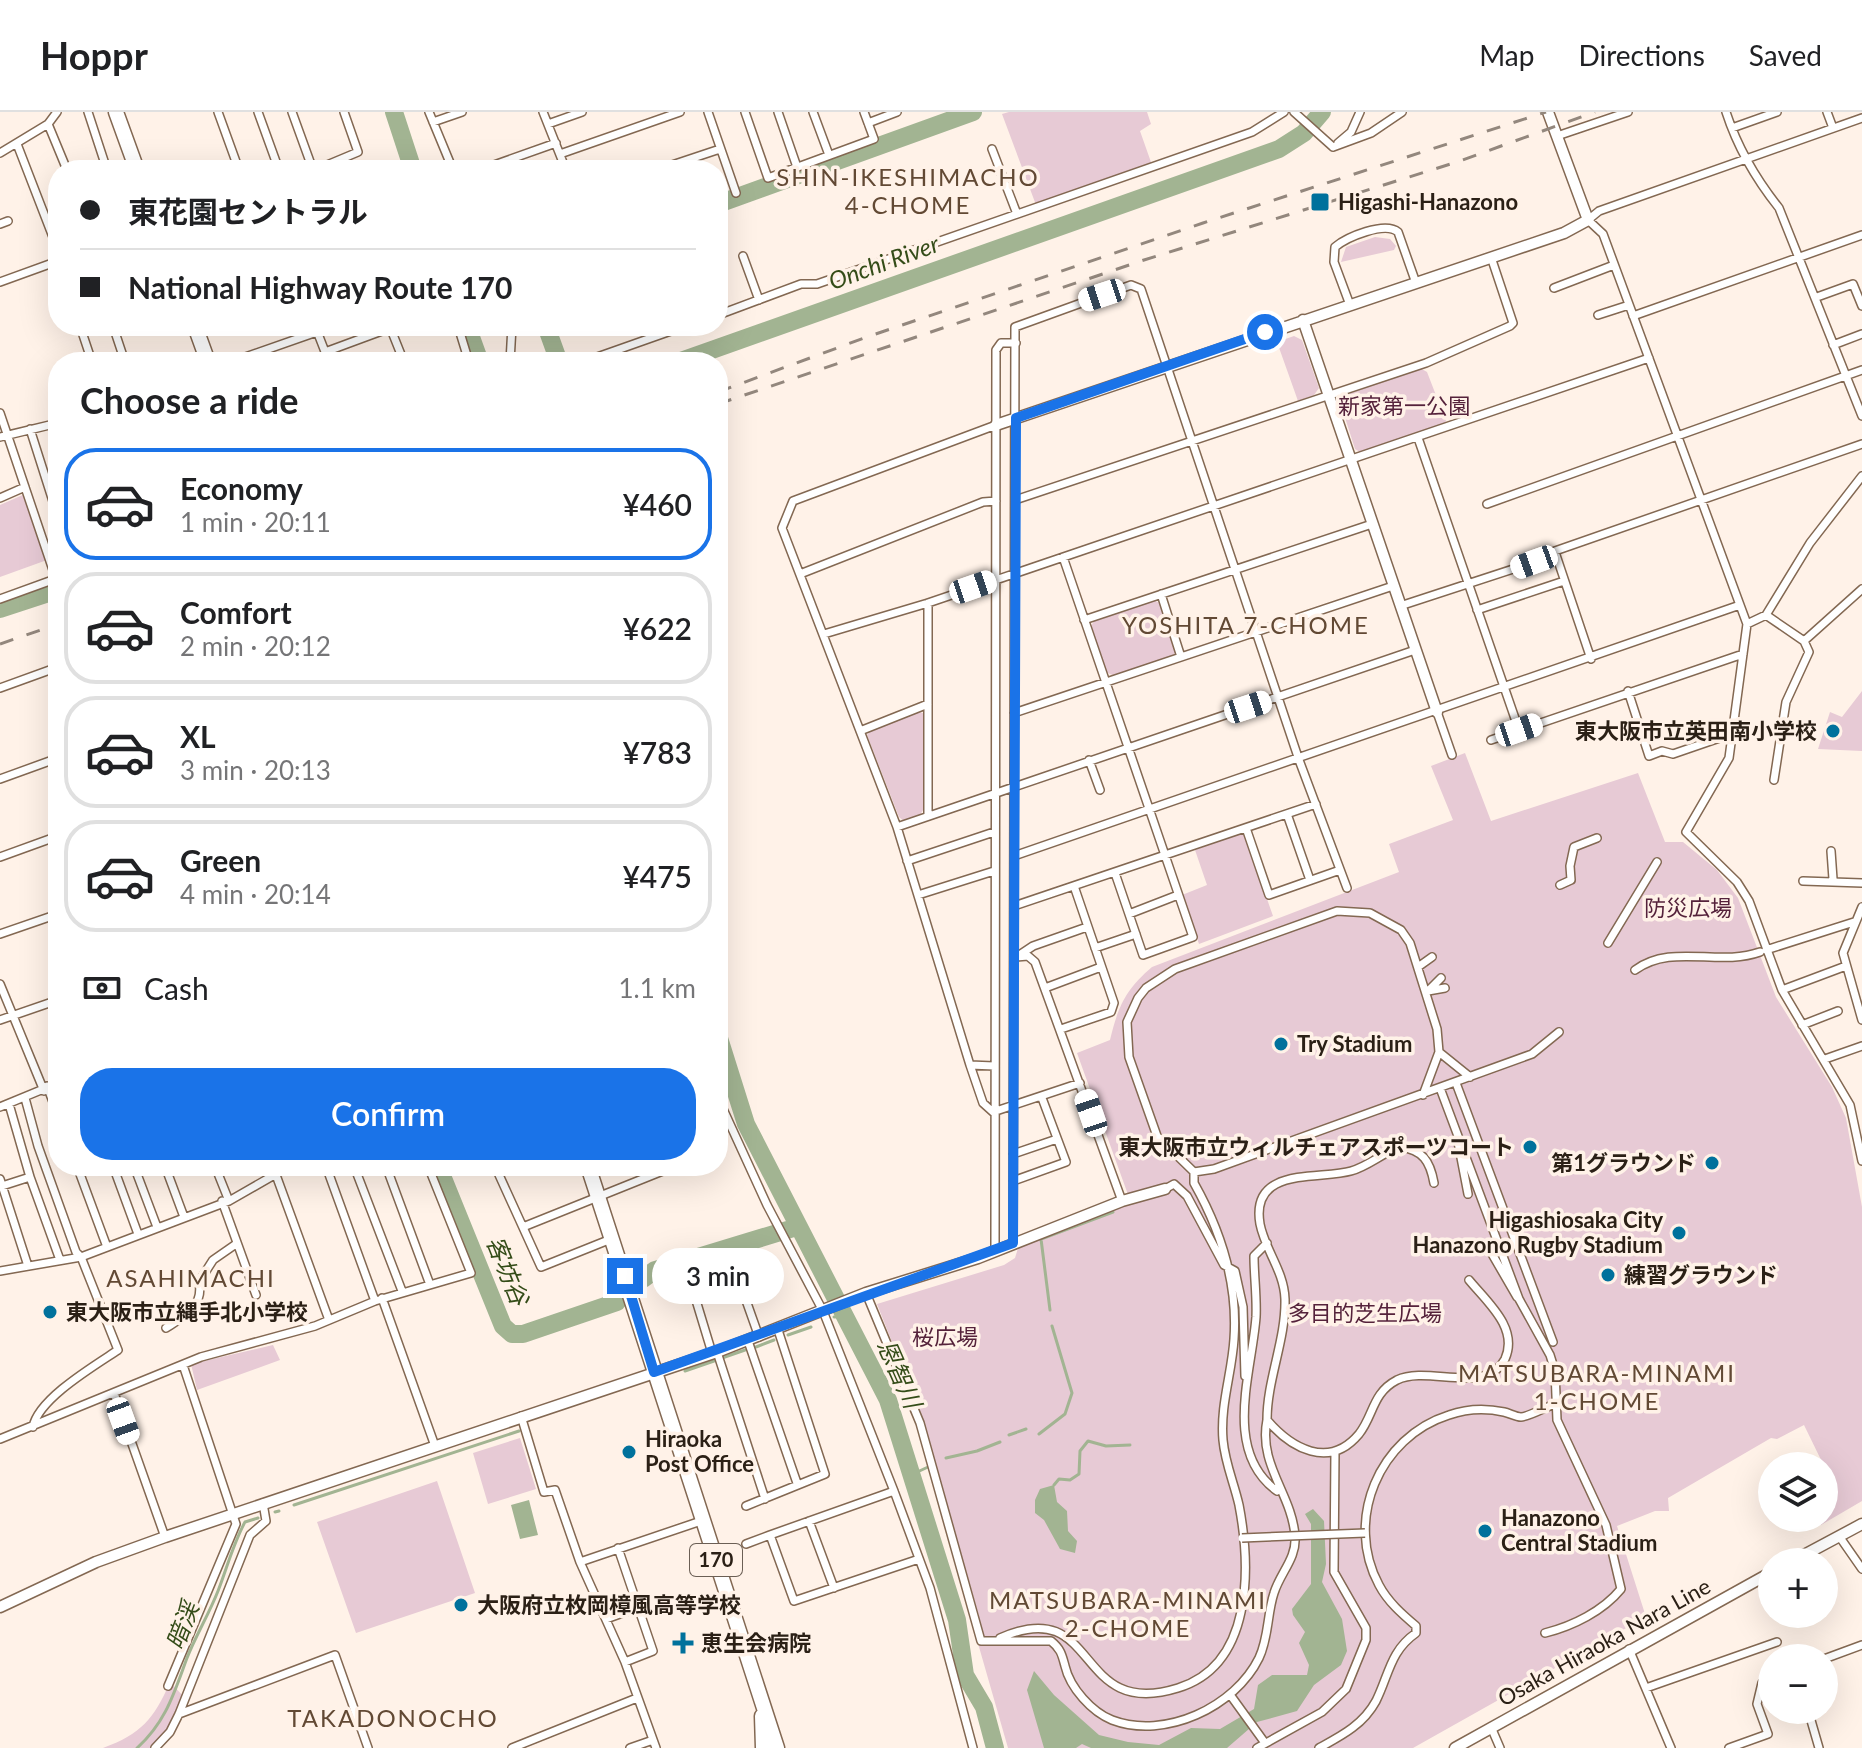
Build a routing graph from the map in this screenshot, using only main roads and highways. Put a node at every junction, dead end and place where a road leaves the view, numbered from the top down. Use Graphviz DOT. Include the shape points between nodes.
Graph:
graph roads {
  1 [pos="116,112"];
  2 [pos="133,160"];
  3 [pos="592,1176"];
  4 [pos="762,1700"];
  5 [pos="763,1748"];
  6 [pos="777,1748"];
  7 [pos="788,1748"];
  1 -- 2 [label="highway"];
  3 -- 4 [label="highway, 170"];
  4 -- 5 [label="highway, 170"];
  4 -- 6 [label="highway, 170"];
  4 -- 7 [label="highway, 170"];
}
